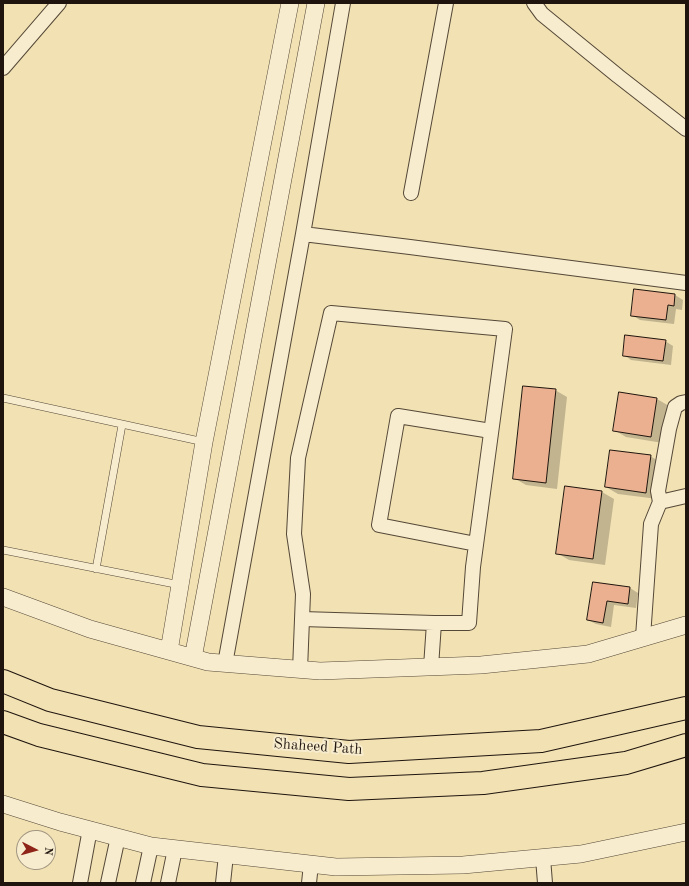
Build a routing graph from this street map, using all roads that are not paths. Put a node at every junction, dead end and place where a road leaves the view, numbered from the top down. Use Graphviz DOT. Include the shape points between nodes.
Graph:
graph roads {
  1 [pos="59,3"];
  2 [pos="290,3"];
  3 [pos="316,3"];
  4 [pos="343,3"];
  5 [pos="446,3"];
  6 [pos="537,4"];
  7 [pos="3,68"];
  8 [pos="686,129"];
  9 [pos="411,193"];
  10 [pos="303,234"];
  11 [pos="686,283"];
  12 [pos="3,398"];
  13 [pos="686,402"];
  14 [pos="122,425"];
  15 [pos="491,431"];
  16 [pos="204,442"];
  17 [pos="686,496"];
  18 [pos="660,502"];
  19 [pos="476,544"];
  20 [pos="3,550"];
  21 [pos="96,569"];
  22 [pos="180,586"];
  23 [pos="3,597"];
  24 [pos="302,619"];
  25 [pos="434,623"];
  26 [pos="686,624"];
  27 [pos="643,637"];
  28 [pos="169,651"];
  29 [pos="193,658"];
  30 [pos="225,664"];
  31 [pos="431,667"];
  32 [pos="300,670"];
  33 [pos="3,681"];
  34 [pos="686,708"];
  35 [pos="3,722"];
  36 [pos="686,745"];
  37 [pos="3,804"];
  38 [pos="90,829"];
  39 [pos="686,832"];
  40 [pos="118,837"];
  41 [pos="151,846"];
  42 [pos="175,849"];
  43 [pos="226,855"];
  44 [pos="543,858"];
  45 [pos="311,864"];
  46 [pos="80,883"];
  47 [pos="108,883"];
  48 [pos="143,883"];
  49 [pos="168,883"];
  50 [pos="223,883"];
  51 [pos="310,883"];
  52 [pos="545,883"];
  1 -- 7 [label="street"];
  2 -- 16 [label="street"];
  3 -- 29 [label="street"];
  4 -- 10 [label="street"];
  5 -- 9 [label="street"];
  6 -- 8 [label="street" via="542,14"];
  10 -- 11 [label="street"];
  10 -- 30 [label="street"];
  12 -- 14 [label="lane"];
  13 -- 18 [label="street" via="675,407 669,429 658,491"];
  14 -- 16 [label="lane"];
  14 -- 21 [label="lane"];
  15 -- 19 [label="street"];
  15 -- 19 [label="street" via="398,416 379,525"];
  15 -- 24 [label="street" via="505,329 331,313 298,458 294,534 303,594"];
  16 -- 22 [label="street"];
  17 -- 18 [label="street"];
  18 -- 27 [label="street" via="651,524"];
  19 -- 25 [label="street" via="469,623"];
  20 -- 21 [label="lane"];
  21 -- 22 [label="lane"];
  22 -- 28 [label="street"];
  23 -- 28 [label="street" via="90,629"];
  24 -- 25 [label="street"];
  24 -- 32 [label="street"];
  25 -- 31 [label="street"];
  26 -- 27 [label="street"];
  27 -- 31 [label="street" via="588,654 481,665"];
  28 -- 29 [label="street"];
  29 -- 30 [label="street"];
  30 -- 32 [label="street"];
  31 -- 32 [label="street"];
  33 -- 34 [label="highway, Shaheed Path" via="50,700 198,737 349,752 541,741"];
  35 -- 36 [label="highway" via="40,735 202,775 349,789 483,783 626,763"];
  37 -- 38 [label="street"];
  38 -- 40 [label="street"];
  38 -- 46 [label="street"];
  39 -- 44 [label="street" via="581,854"];
  40 -- 41 [label="street"];
  40 -- 47 [label="street"];
  41 -- 42 [label="street"];
  41 -- 48 [label="street"];
  42 -- 43 [label="street"];
  42 -- 49 [label="street"];
  43 -- 45 [label="street"];
  43 -- 50 [label="street"];
  44 -- 45 [label="street" via="463,865 336,867"];
  44 -- 52 [label="street"];
  45 -- 51 [label="street"];
}
